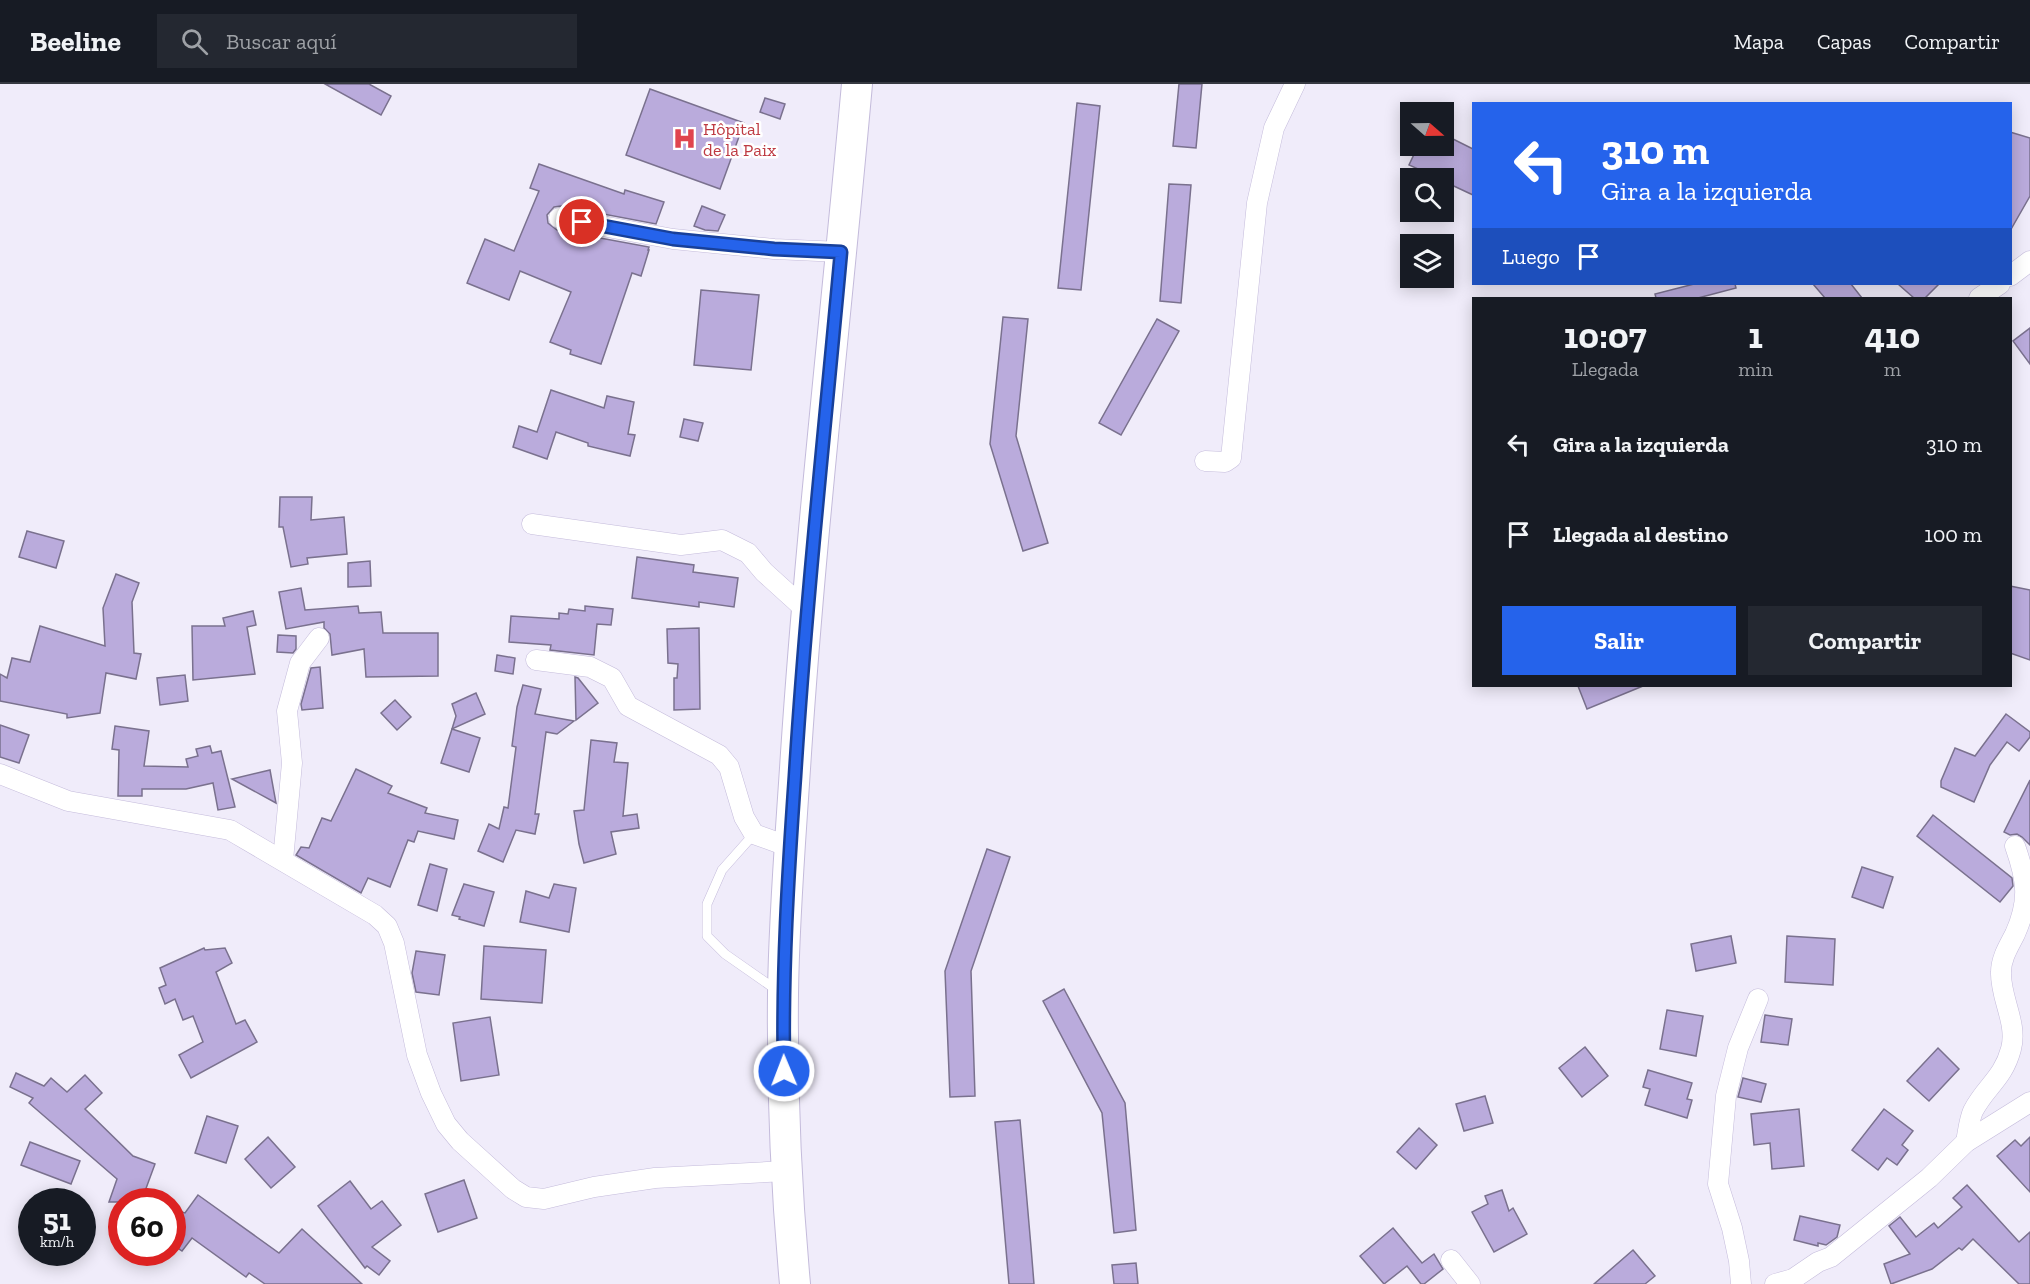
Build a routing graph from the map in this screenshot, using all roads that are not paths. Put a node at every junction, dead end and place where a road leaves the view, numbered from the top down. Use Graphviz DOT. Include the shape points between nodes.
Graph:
graph roads {
  1 [pos="857,84"];
  2 [pos="1295,84"];
  3 [pos="559,218"];
  4 [pos="841,252"];
  5 [pos="2030,261"];
  6 [pos="2012,274"];
  7 [pos="1998,285"];
  8 [pos="1980,297"];
  9 [pos="1205,461"];
  10 [pos="532,524"];
  11 [pos="807,610"];
  12 [pos="319,638"];
  13 [pos="536,660"];
  14 [pos="0,774"];
  15 [pos="754,834"];
  16 [pos="2015,846"];
  17 [pos="790,847"];
  18 [pos="283,860"];
  19 [pos="783,994"];
  20 [pos="1758,999"];
  21 [pos="2030,1102"];
  22 [pos="1966,1142"];
  23 [pos="787,1171"];
  24 [pos="1451,1260"];
  25 [pos="795,1284"];
  26 [pos="1470,1284"];
  27 [pos="1741,1284"];
  28 [pos="1775,1284"];
  1 -- 4 [label="main road"];
  2 -- 9 [label="street" via="1274,128 1257,203 1231,458 1225,462"];
  3 -- 4 [label="street" via="673,239"];
  4 -- 11 [label="main road"];
  5 -- 6 [label="street"];
  7 -- 8 [label="street"];
  10 -- 11 [label="street" via="681,545 722,540 748,553"];
  11 -- 17 [label="main road"];
  12 -- 18 [label="street" via="300,663 287,711 292,763"];
  13 -- 15 [label="street" via="590,667 612,678 628,706 718,755 729,767 744,817"];
  14 -- 18 [label="street" via="68,801 231,830"];
  15 -- 17 [label="street"];
  15 -- 19 [label="lane" via="722,870 707,904 707,936 725,954"];
  16 -- 22 [label="street" via="2026,876 2027,892 2024,914 2003,957 2001,970 2013,1037 2004,1070 1972,1113"];
  17 -- 19 [label="main road"];
  18 -- 23 [label="street" via="387,926 417,1055 431,1093 446,1124 460,1141 513,1189 526,1197 544,1199 655,1178"];
  19 -- 23 [label="main road"];
  20 -- 27 [label="street" via="1738,1048 1726,1096 1719,1164 1718,1184 1732,1228"];
  21 -- 22 [label="street"];
  22 -- 28 [label="street" via="1929,1178 1831,1257 1793,1280"];
  23 -- 25 [label="main road"];
  24 -- 26 [label="street"];
}
